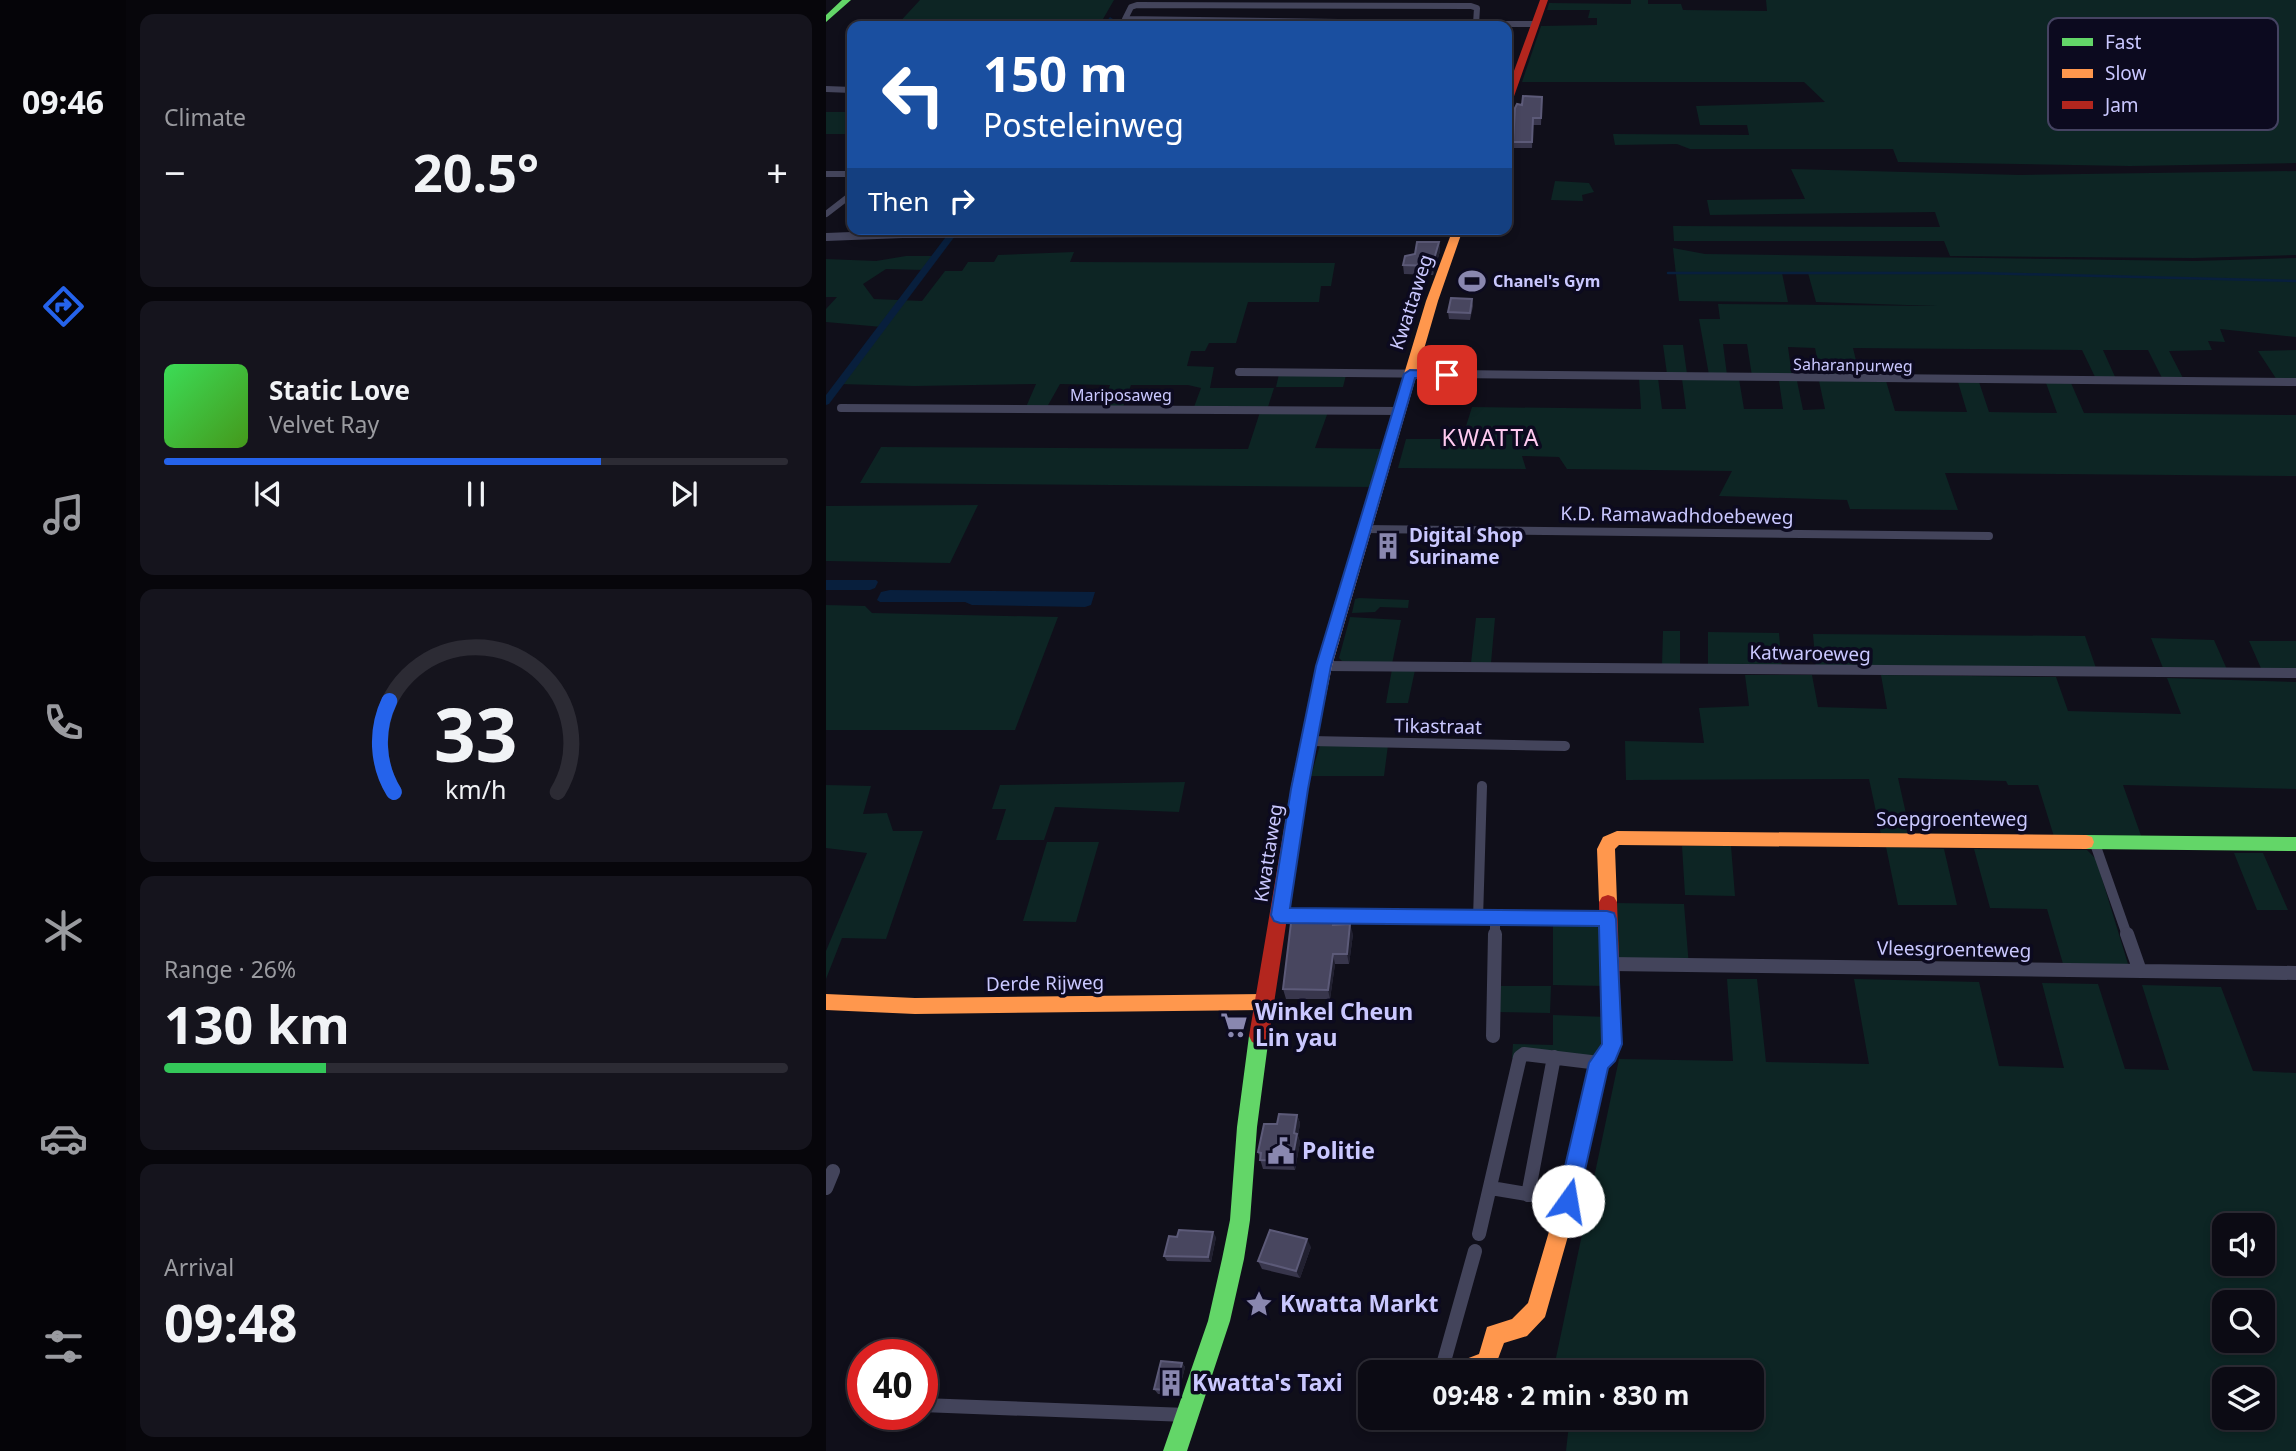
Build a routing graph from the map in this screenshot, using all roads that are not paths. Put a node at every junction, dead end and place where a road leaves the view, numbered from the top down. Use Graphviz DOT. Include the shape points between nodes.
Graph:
graph roads {
  1 [pos="847,0"];
  2 [pos="1544,0"];
  3 [pos="1330,6"];
  4 [pos="826,20"];
  5 [pos="1127,21"];
  6 [pos="1325,21"];
  7 [pos="1476,21"];
  8 [pos="1512,24"];
  9 [pos="1535,24"];
  10 [pos="1512,82"];
  11 [pos="826,89"];
  12 [pos="847,90"];
  13 [pos="826,174"];
  14 [pos="847,174"];
  15 [pos="847,198"];
  16 [pos="826,214"];
  17 [pos="887,235"];
  18 [pos="1456,235"];
  19 [pos="867,236"];
  20 [pos="826,237"];
  21 [pos="1239,372"];
  22 [pos="1410,374"];
  23 [pos="2296,382"];
  24 [pos="841,408"];
  25 [pos="1400,411"];
  26 [pos="1363,529"];
  27 [pos="1989,536"];
  28 [pos="1324,666"];
  29 [pos="2296,673"];
  30 [pos="1310,741"];
  31 [pos="1565,746"];
  32 [pos="1482,786"];
  33 [pos="2094,841"];
  34 [pos="2296,844"];
  35 [pos="1280,915"];
  36 [pos="1495,918"];
  37 [pos="1478,919"];
  38 [pos="1607,919"];
  39 [pos="1611,964"];
  40 [pos="2140,971"];
  41 [pos="2296,973"];
  42 [pos="826,1002"];
  43 [pos="1265,1002"];
  44 [pos="1493,1036"];
  45 [pos="1554,1057"];
  46 [pos="1599,1063"];
  47 [pos="833,1171"];
  48 [pos="826,1188"];
  49 [pos="1491,1188"];
  50 [pos="1528,1195"];
  51 [pos="1568,1201"];
  52 [pos="1479,1234"];
  53 [pos="1475,1251"];
  54 [pos="1444,1360"];
  55 [pos="1489,1360"];
  56 [pos="938,1406"];
  57 [pos="1186,1415"];
  58 [pos="1175,1451"];
  1 -- 4 [label="main road"];
  2 -- 9 [label="main road"];
  3 -- 5 [label="street" via="1137,5 1131,7"];
  3 -- 6 [label="street"];
  3 -- 7 [label="street" via="1476,6"];
  8 -- 9 [label="street"];
  9 -- 10 [label="main road"];
  11 -- 12 [label="street"];
  13 -- 14 [label="street"];
  15 -- 16 [label="street"];
  17 -- 19 [label="street"];
  18 -- 22 [label="main road, Kwattaweg"];
  19 -- 20 [label="street"];
  21 -- 22 [label="street, Saharanpurweg"];
  22 -- 23 [label="street, Saharanpurweg"];
  22 -- 25 [label="main road, Kwattaweg"];
  24 -- 25 [label="street, Mariposaweg"];
  25 -- 26 [label="main road, Kwattaweg"];
  26 -- 27 [label="street, K.D. Ramawadhdoebeweg"];
  26 -- 28 [label="main road, Kwattaweg"];
  28 -- 29 [label="street, Katwaroeweg"];
  28 -- 30 [label="main road, Kwattaweg"];
  30 -- 31 [label="street, Tikastraat"];
  30 -- 35 [label="main road, Kwattaweg"];
  32 -- 37 [label="street"];
  33 -- 34 [label="main road, Soepgroenteweg"];
  33 -- 38 [label="main road, Soepgroenteweg" via="1617,838 1606,849"];
  33 -- 40 [label="street"];
  35 -- 37 [label="street"];
  35 -- 43 [label="main road, Kwattaweg"];
  36 -- 37 [label="street"];
  36 -- 38 [label="street"];
  36 -- 44 [label="street"];
  38 -- 39 [label="main road"];
  39 -- 40 [label="street, Vleesgroenteweg"];
  39 -- 46 [label="main road" via="1612,1044"];
  40 -- 41 [label="street, Vleesgroenteweg"];
  42 -- 43 [label="main road, Derde Rijweg" via="915,1006"];
  43 -- 57 [label="main road, Kwattaweg" via="1233,1259 1219,1321"];
  45 -- 46 [label="street"];
  45 -- 49 [label="street" via="1520,1057"];
  45 -- 50 [label="street"];
  46 -- 51 [label="main road"];
  47 -- 48 [label="street"];
  49 -- 50 [label="street"];
  49 -- 52 [label="street"];
  50 -- 51 [label="street"];
  51 -- 55 [label="main road" via="1537,1309 1519,1328 1495,1335"];
  53 -- 54 [label="street"];
  56 -- 57 [label="street"];
  57 -- 58 [label="main road, Kwattaweg"];
}
